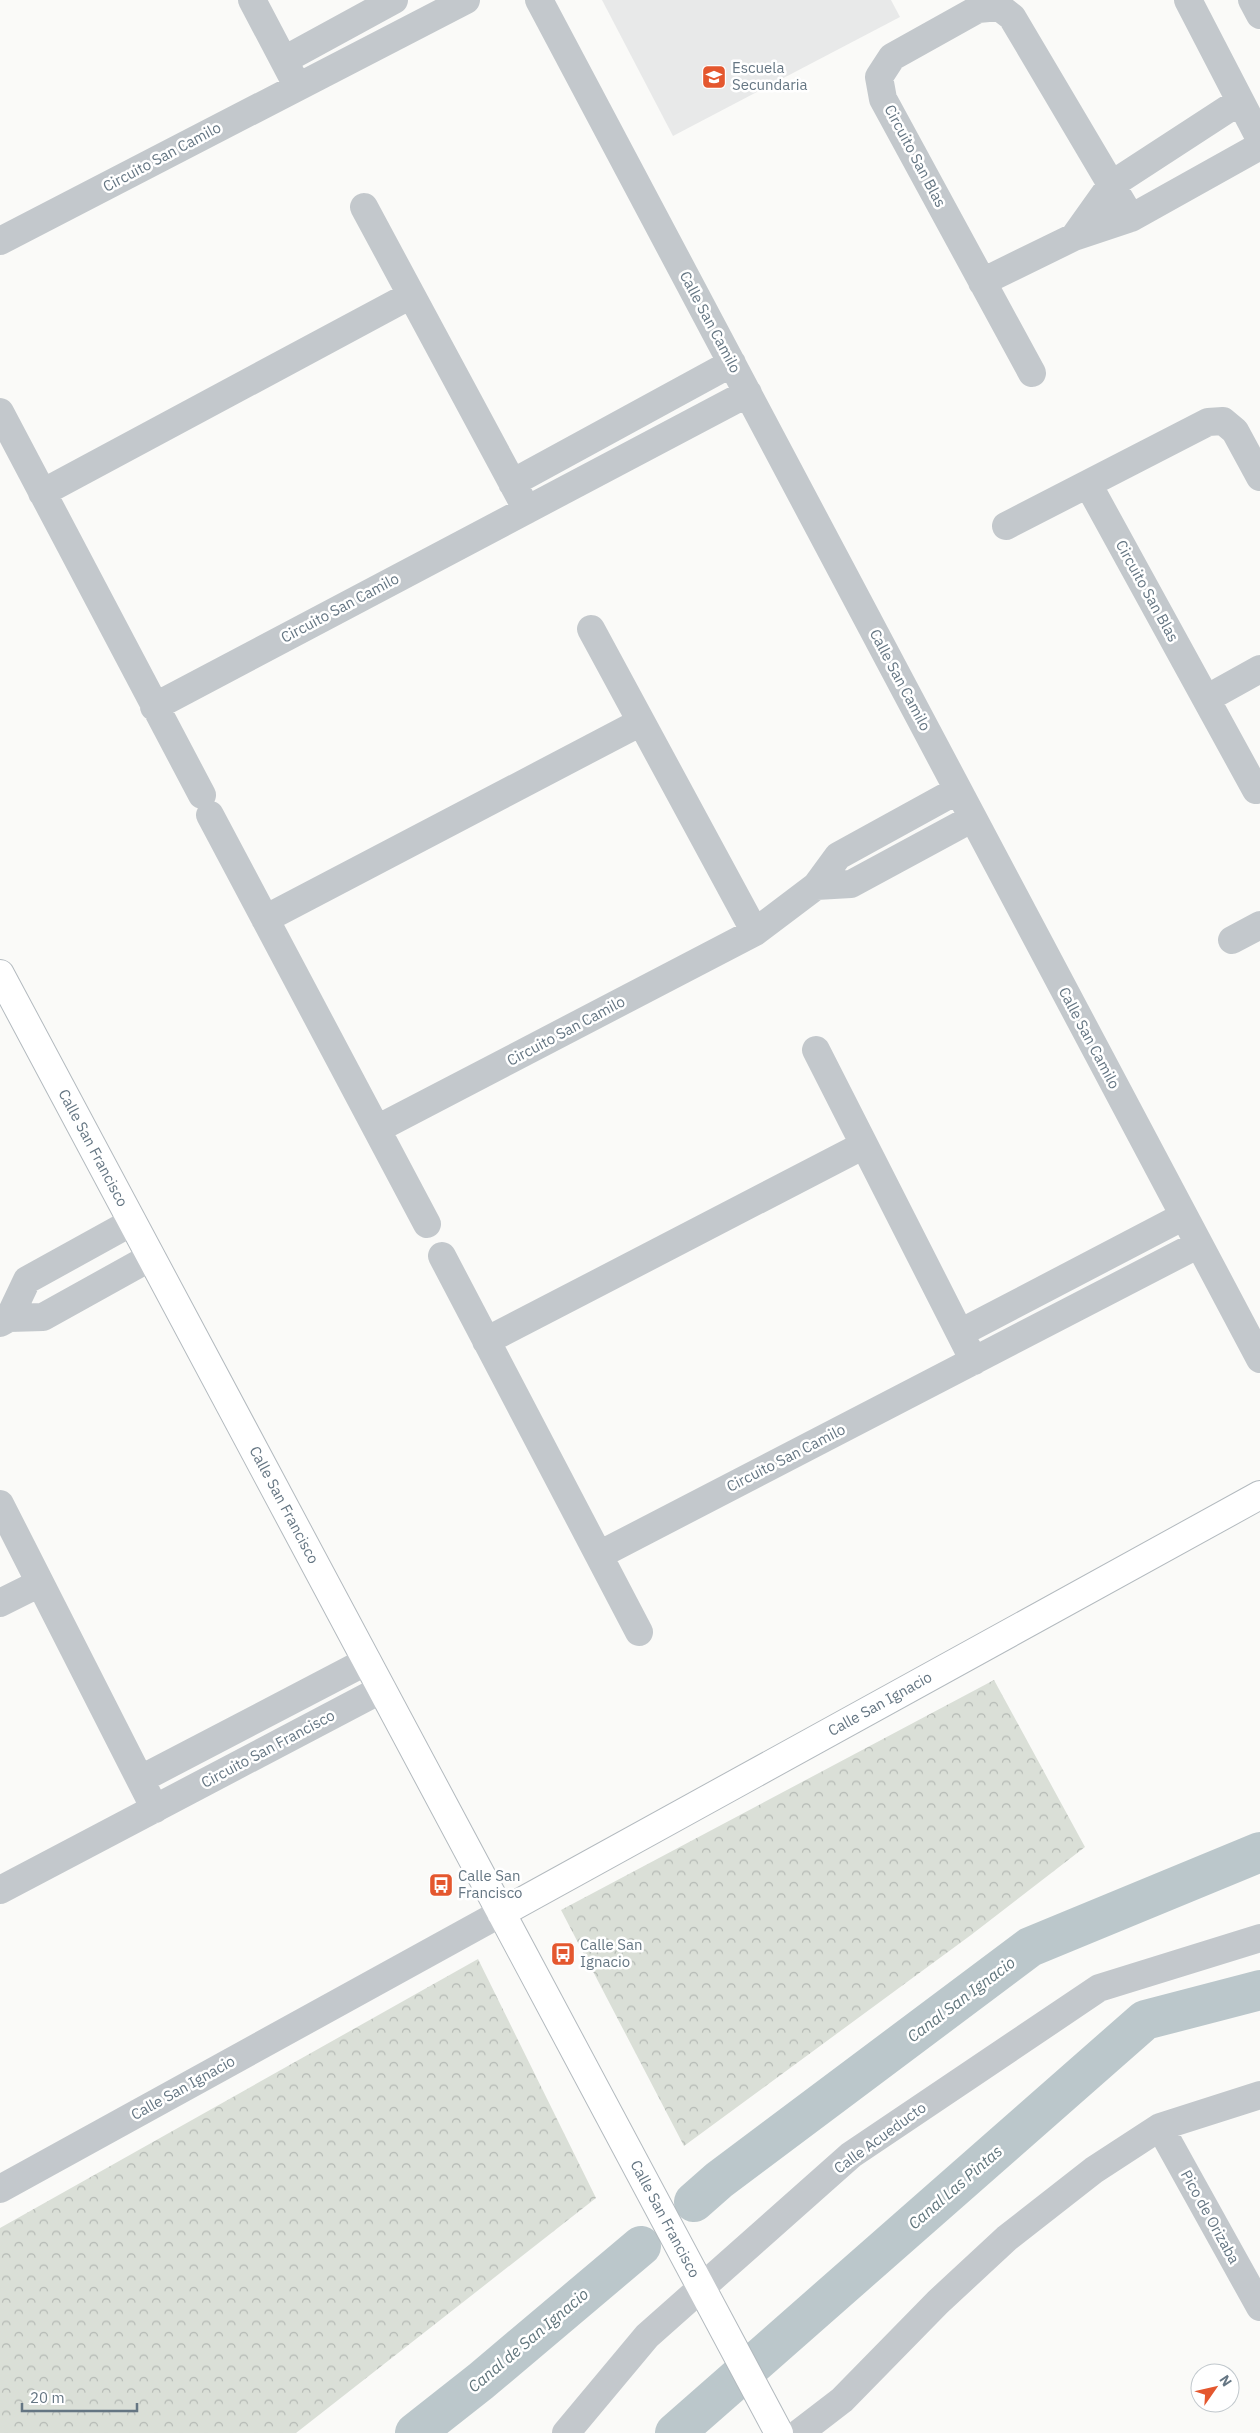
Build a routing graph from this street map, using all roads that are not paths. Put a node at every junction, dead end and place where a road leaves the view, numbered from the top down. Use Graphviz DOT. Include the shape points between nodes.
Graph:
graph roads {
  1 [pos="252,0"];
  2 [pos="394,0"];
  3 [pos="466,0"];
  4 [pos="539,0"];
  5 [pos="1188,0"];
  6 [pos="1252,0"];
  7 [pos="1260,14"];
  8 [pos="284,60"];
  9 [pos="298,86"];
  10 [pos="1240,101"];
  11 [pos="1260,139"];
  12 [pos="1260,146"];
  13 [pos="1111,185"];
  14 [pos="364,208"];
  15 [pos="1131,218"];
  16 [pos="1074,237"];
  17 [pos="0,241"];
  18 [pos="982,282"];
  19 [pos="411,295"];
  20 [pos="732,363"];
  21 [pos="1032,374"];
  22 [pos="748,393"];
  23 [pos="0,412"];
  24 [pos="1260,477"];
  25 [pos="512,483"];
  26 [pos="1088,484"];
  27 [pos="42,492"];
  28 [pos="527,510"];
  29 [pos="1006,526"];
  30 [pos="591,629"];
  31 [pos="1260,669"];
  32 [pos="1206,699"];
  33 [pos="154,707"];
  34 [pos="641,722"];
  35 [pos="958,790"];
  36 [pos="1256,790"];
  37 [pos="973,818"];
  38 [pos="816,886"];
  39 [pos="265,919"];
  40 [pos="1260,924"];
  41 [pos="755,932"];
  42 [pos="1232,940"];
  43 [pos="0,974"];
  44 [pos="816,1050"];
  45 [pos="376,1130"];
  46 [pos="864,1145"];
  47 [pos="1184,1216"];
  48 [pos="132,1222"];
  49 [pos="427,1224"];
  50 [pos="1199,1244"];
  51 [pos="442,1256"];
  52 [pos="151,1257"];
  53 [pos="5,1321"];
  54 [pos="960,1334"];
  55 [pos="486,1341"];
  56 [pos="1260,1360"];
  57 [pos="974,1361"];
  58 [pos="1260,1495"];
  59 [pos="0,1504"];
  60 [pos="599,1555"];
  61 [pos="40,1583"];
  62 [pos="0,1603"];
  63 [pos="639,1632"];
  64 [pos="367,1661"];
  65 [pos="382,1689"];
  66 [pos="141,1779"];
  67 [pos="155,1808"];
  68 [pos="0,1890"];
  69 [pos="501,1913"];
  70 [pos="1260,1938"];
  71 [pos="1260,2095"];
  72 [pos="1160,2127"];
  73 [pos="0,2189"];
  74 [pos="701,2287"];
  75 [pos="1260,2307"];
  76 [pos="784,2430"];
  77 [pos="566,2433"];
  1 -- 8 [label="street"];
  2 -- 8 [label="street"];
  3 -- 9 [label="street, Circuito San Camilo"];
  4 -- 20 [label="street, Calle San Camilo"];
  5 -- 10 [label="street"];
  6 -- 7 [label="street"];
  8 -- 9 [label="street"];
  9 -- 17 [label="street, Circuito San Camilo"];
  10 -- 11 [label="street"];
  10 -- 13 [label="street"];
  12 -- 15 [label="street"];
  13 -- 15 [label="street, Circuito San Blas"];
  13 -- 16 [label="street"];
  13 -- 18 [label="street, Circuito San Blas" via="1012,17 999,7 978,9 892,56 880,77 884,99"];
  14 -- 19 [label="street"];
  15 -- 16 [label="street"];
  16 -- 18 [label="street"];
  18 -- 21 [label="street, Circuito San Blas"];
  19 -- 25 [label="street"];
  19 -- 27 [label="street"];
  20 -- 22 [label="street, Calle San Camilo"];
  20 -- 25 [label="street"];
  22 -- 28 [label="street, Circuito San Camilo"];
  22 -- 35 [label="street, Calle San Camilo"];
  23 -- 27 [label="street"];
  24 -- 26 [label="street" via="1235,431 1223,422 1208,422"];
  25 -- 28 [label="street"];
  26 -- 29 [label="street"];
  26 -- 32 [label="street, Circuito San Blas"];
  27 -- 33 [label="street"];
  28 -- 33 [label="street, Circuito San Camilo"];
  30 -- 34 [label="street"];
  31 -- 32 [label="street"];
  32 -- 36 [label="street, Circuito San Blas"];
  33 -- 39 [label="street"];
  34 -- 39 [label="street"];
  34 -- 41 [label="street"];
  35 -- 37 [label="street, Calle San Camilo"];
  35 -- 38 [label="street, Circuito San Camilo" via="838,856"];
  37 -- 38 [label="street" via="851,884"];
  37 -- 47 [label="street, Calle San Camilo"];
  38 -- 41 [label="street, Circuito San Camilo"];
  39 -- 45 [label="street"];
  40 -- 42 [label="street"];
  41 -- 45 [label="street, Circuito San Camilo"];
  43 -- 48 [label="street, Calle San Francisco"];
  44 -- 46 [label="street"];
  45 -- 49 [label="street"];
  46 -- 54 [label="street"];
  46 -- 55 [label="street"];
  47 -- 50 [label="street, Calle San Camilo"];
  47 -- 54 [label="street"];
  48 -- 52 [label="street, Calle San Francisco"];
  48 -- 53 [label="street" via="27,1280"];
  50 -- 56 [label="street, Calle San Camilo"];
  50 -- 57 [label="street, Circuito San Camilo"];
  51 -- 55 [label="street"];
  52 -- 53 [label="street" via="43,1317"];
  52 -- 64 [label="street, Calle San Francisco"];
  54 -- 57 [label="street"];
  55 -- 60 [label="street"];
  57 -- 60 [label="street, Circuito San Camilo"];
  58 -- 69 [label="street, Calle San Ignacio"];
  59 -- 61 [label="street"];
  60 -- 63 [label="street"];
  61 -- 62 [label="street"];
  61 -- 66 [label="street"];
  64 -- 65 [label="street, Calle San Francisco"];
  64 -- 66 [label="street, Circuito San Francisco"];
  65 -- 67 [label="street, Circuito San Francisco"];
  65 -- 69 [label="street, Calle San Francisco"];
  66 -- 67 [label="street"];
  67 -- 68 [label="street, Circuito San Francisco"];
  69 -- 73 [label="street, Calle San Ignacio"];
  69 -- 74 [label="street, Calle San Francisco"];
  70 -- 74 [label="street, Calle Acueducto" via="1099,1988 851,2155"];
  71 -- 72 [label="street"];
  72 -- 75 [label="street, Pico de Orizaba"];
  72 -- 76 [label="street" via="1094,2170 1007,2238 938,2302 842,2400"];
  74 -- 76 [label="street, Calle San Francisco"];
  74 -- 77 [label="street, Calle Acueducto" via="647,2336"];
}
